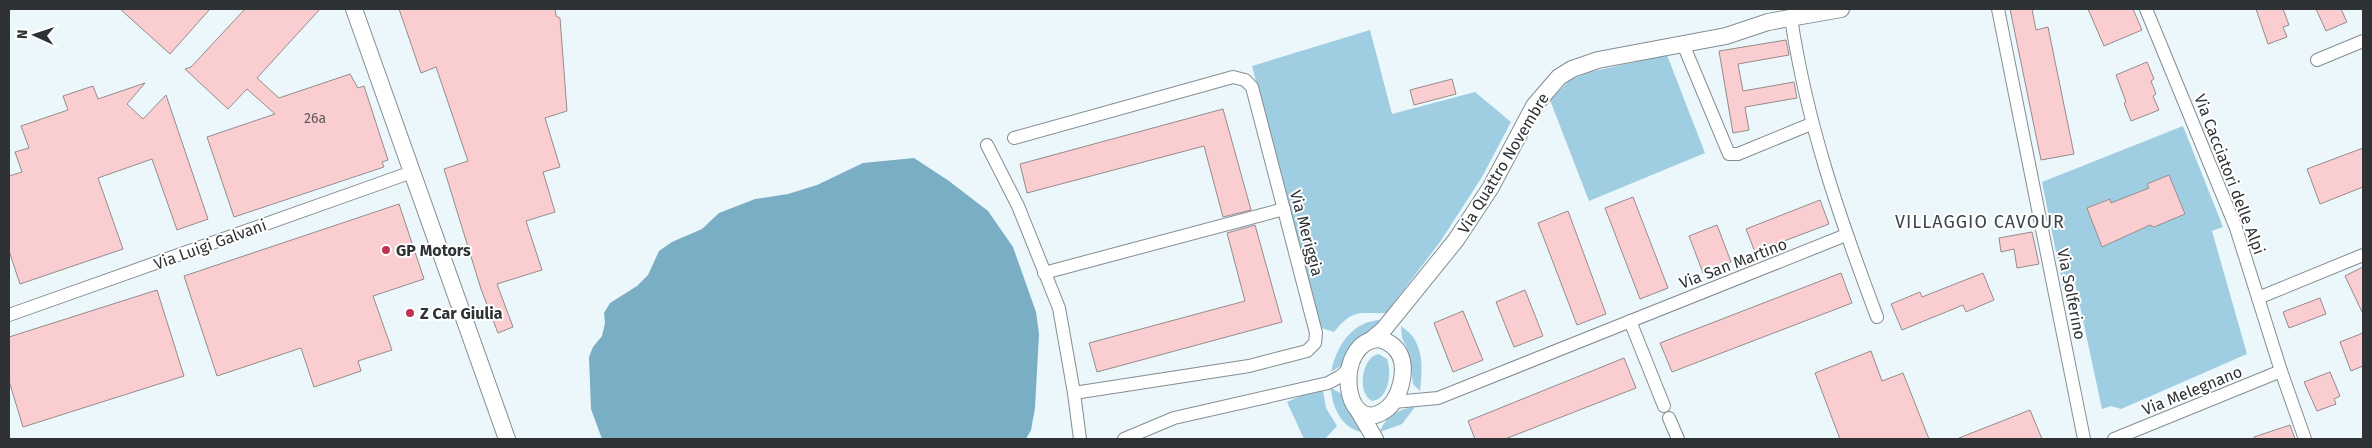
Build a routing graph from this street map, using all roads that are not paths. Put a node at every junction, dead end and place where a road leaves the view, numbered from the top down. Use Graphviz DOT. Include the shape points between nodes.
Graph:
graph roads {
  1 [pos="354,9"];
  2 [pos="1841,9"];
  3 [pos="1998,9"];
  4 [pos="2146,9"];
  5 [pos="1791,18"];
  6 [pos="2363,41"];
  7 [pos="1683,44"];
  8 [pos="2317,60"];
  9 [pos="1811,124"];
  10 [pos="1014,138"];
  11 [pos="987,145"];
  12 [pos="412,172"];
  13 [pos="1284,209"];
  14 [pos="1846,235"];
  15 [pos="2363,255"];
  16 [pos="1044,273"];
  17 [pos="2258,298"];
  18 [pos="9,315"];
  19 [pos="1397,315"];
  20 [pos="1876,317"];
  21 [pos="1630,321"];
  22 [pos="1371,340"];
  23 [pos="1394,345"];
  24 [pos="1350,367"];
  25 [pos="2281,371"];
  26 [pos="1328,383"];
  27 [pos="1401,384"];
  28 [pos="1074,392"];
  29 [pos="1350,396"];
  30 [pos="1422,400"];
  31 [pos="1394,402"];
  32 [pos="1358,410"];
  33 [pos="1379,414"];
  34 [pos="507,439"];
  35 [pos="1080,439"];
  36 [pos="1124,439"];
  37 [pos="1375,439"];
  38 [pos="1678,439"];
  39 [pos="2084,439"];
  40 [pos="2114,439"];
  41 [pos="2305,439"];
  1 -- 12 [label="street"];
  2 -- 5 [label="street, Via Quattro Novembre"];
  3 -- 39 [label="street, Via Solferino"];
  4 -- 17 [label="street, Via Cacciatori delle Alpi" via="2236,228"];
  5 -- 7 [label="street, Via Quattro Novembre"];
  5 -- 9 [label="street"];
  6 -- 8 [label="street"];
  7 -- 9 [label="street" via="1729,154 1738,154"];
  7 -- 19 [label="street, Via Quattro Novembre" via="1598,60 1559,77 1534,106 1491,187 1456,240"];
  9 -- 14 [label="street"];
  10 -- 13 [label="street, Via Meriggia" via="1233,76 1245,80 1252,87"];
  11 -- 16 [label="street" via="1018,206"];
  12 -- 18 [label="street, Via Luigi Galvani"];
  12 -- 34 [label="street"];
  13 -- 16 [label="street"];
  13 -- 28 [label="street, Via Meriggia" via="1316,333 1315,343 1307,351 1250,366"];
  14 -- 20 [label="street"];
  14 -- 21 [label="street, Via San Martino"];
  15 -- 17 [label="street"];
  16 -- 28 [label="street" via="1063,326"];
  17 -- 25 [label="street, Via Cacciatori delle Alpi"];
  19 -- 22 [label="street, Via Quattro Novembre"];
  19 -- 23 [label="street"];
  21 -- 30 [label="street, Via San Martino" via="1438,398"];
  21 -- 38 [label="street"];
  22 -- 23 [label="street" via="1379,339"];
  22 -- 24 [label="street" via="1360,348"];
  23 -- 27 [label="street" via="1402,360"];
  24 -- 26 [label="street"];
  24 -- 29 [label="street"];
  25 -- 40 [label="street, Via Melegnano"];
  25 -- 41 [label="street, Via Cacciatori delle Alpi"];
  26 -- 29 [label="street"];
  26 -- 36 [label="street" via="1174,418"];
  27 -- 30 [label="street"];
  27 -- 31 [label="street"];
  28 -- 35 [label="street"];
  29 -- 32 [label="street"];
  30 -- 31 [label="street, Via San Martino"];
  31 -- 33 [label="street"];
  32 -- 33 [label="street"];
  32 -- 37 [label="street"];
  33 -- 37 [label="street"];
}
